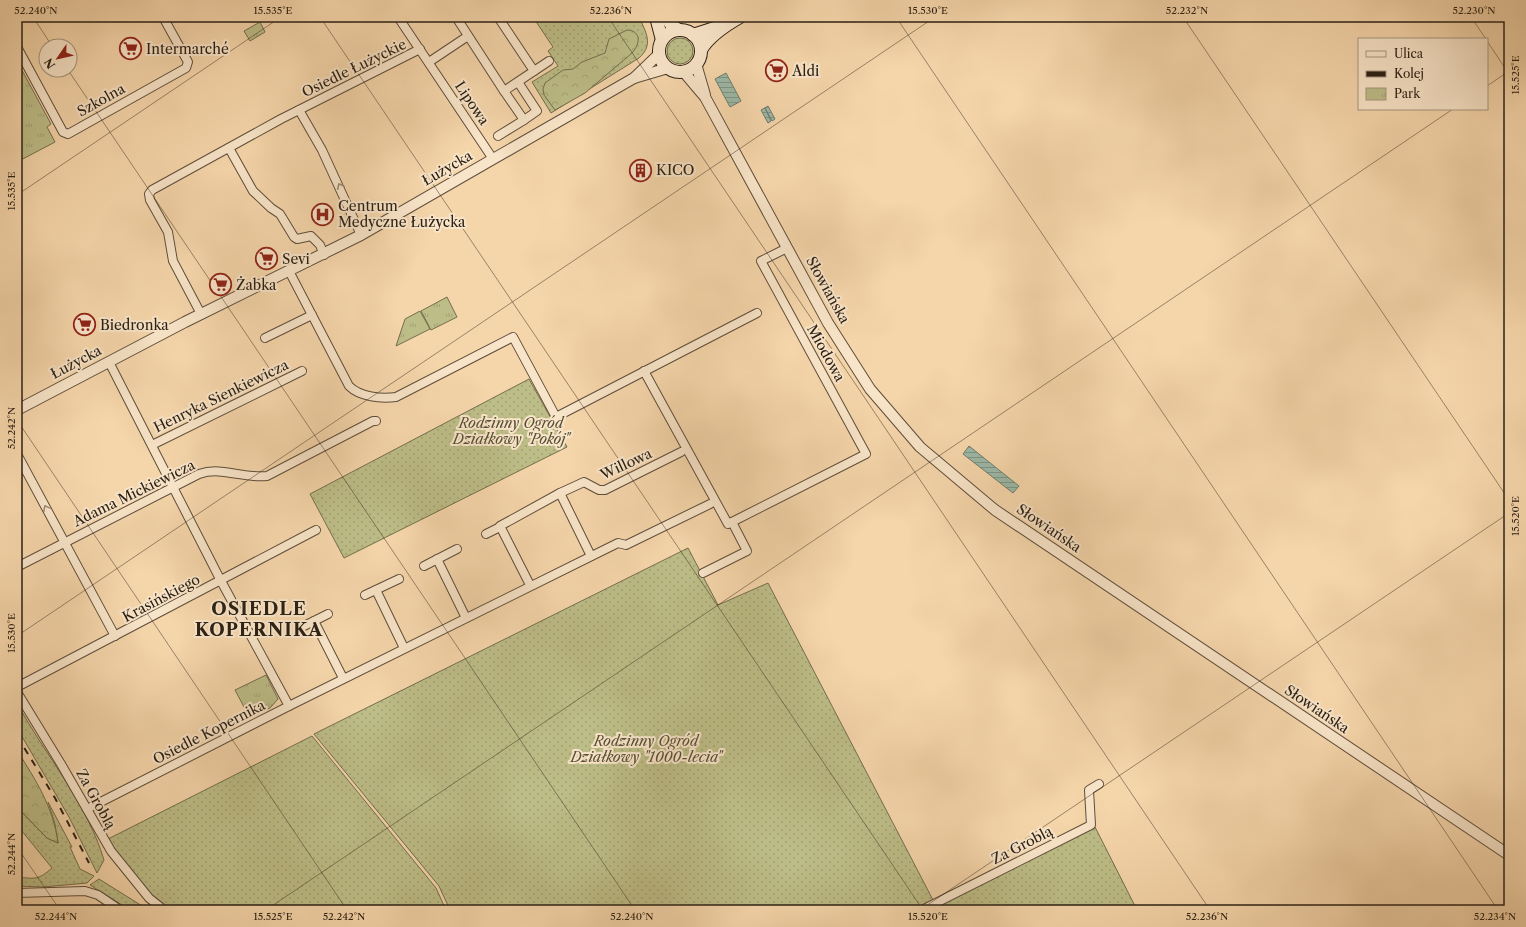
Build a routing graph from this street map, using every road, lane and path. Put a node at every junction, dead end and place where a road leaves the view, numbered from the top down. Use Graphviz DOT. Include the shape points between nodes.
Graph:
graph roads {
  1 [pos="163,17"];
  2 [pos="398,17"];
  3 [pos="456,17"];
  4 [pos="498,17"];
  5 [pos="656,17"];
  6 [pos="666,17"];
  7 [pos="740,17"];
  8 [pos="725,25"];
  9 [pos="679,30"];
  10 [pos="693,35"];
  11 [pos="468,36"];
  12 [pos="662,40"];
  13 [pos="17,47"];
  14 [pos="420,49"];
  15 [pos="701,50"];
  16 [pos="660,53"];
  17 [pos="549,61"];
  18 [pos="429,62"];
  19 [pos="696,64"];
  20 [pos="668,68"];
  21 [pos="534,71"];
  22 [pos="683,72"];
  23 [pos="634,78"];
  24 [pos="518,82"];
  25 [pos="504,91"];
  26 [pos="705,97"];
  27 [pos="299,110"];
  28 [pos="524,120"];
  29 [pos="498,136"];
  30 [pos="229,148"];
  31 [pos="493,159"];
  32 [pos="361,235"];
  33 [pos="787,248"];
  34 [pos="324,255"];
  35 [pos="289,271"];
  36 [pos="757,313"];
  37 [pos="201,314"];
  38 [pos="312,315"];
  39 [pos="265,338"];
  40 [pos="109,362"];
  41 [pos="302,371"];
  42 [pos="644,371"];
  43 [pos="17,410"];
  44 [pos="376,421"];
  45 [pos="152,445"];
  46 [pos="681,452"];
  47 [pos="17,454"];
  48 [pos="173,487"];
  49 [pos="560,493"];
  50 [pos="710,504"];
  51 [pos="732,522"];
  52 [pos="500,527"];
  53 [pos="316,530"];
  54 [pos="486,534"];
  55 [pos="64,542"];
  56 [pos="457,549"];
  57 [pos="590,556"];
  58 [pos="437,559"];
  59 [pos="424,566"];
  60 [pos="17,567"];
  61 [pos="703,573"];
  62 [pos="398,578"];
  63 [pos="221,581"];
  64 [pos="530,585"];
  65 [pos="376,590"];
  66 [pos="365,595"];
  67 [pos="328,614"];
  68 [pos="466,618"];
  69 [pos="314,621"];
  70 [pos="302,627"];
  71 [pos="115,636"];
  72 [pos="404,648"];
  73 [pos="343,678"];
  74 [pos="17,687"];
  75 [pos="17,692"];
  76 [pos="289,706"];
  77 [pos="1099,784"];
  78 [pos="87,809"];
  79 [pos="1509,855"];
  80 [pos="17,893"];
  81 [pos="120,910"];
  82 [pos="164,910"];
  83 [pos="922,910"];
  1 -- 13 [label="street, Szkolna" via="188,62 186,68 68,134 63,132"];
  2 -- 14 [label="street, Lipowa"];
  3 -- 11 [label="street"];
  4 -- 21 [label="street"];
  5 -- 12 [label="main road"];
  6 -- 9 [label="main road" via="672,26"];
  7 -- 8 [label="main road"];
  8 -- 10 [label="main road"];
  8 -- 15 [label="main road"];
  9 -- 10 [label="main road"];
  9 -- 12 [label="main road" via="669,33"];
  10 -- 15 [label="main road"];
  11 -- 18 [label="street"];
  11 -- 25 [label="street"];
  12 -- 16 [label="main road"];
  14 -- 18 [label="street, Lipowa"];
  14 -- 27 [label="street, Osiedle Łużyckie"];
  15 -- 19 [label="main road"];
  16 -- 20 [label="main road"];
  16 -- 23 [label="street, Łużycka"];
  17 -- 21 [label="street"];
  18 -- 31 [label="street, Lipowa"];
  19 -- 22 [label="main road"];
  19 -- 26 [label="street, Słowiańska"];
  20 -- 22 [label="main road"];
  20 -- 23 [label="street, Łużycka"];
  21 -- 24 [label="street"];
  22 -- 26 [label="street, Słowiańska"];
  23 -- 31 [label="street, Łużycka"];
  24 -- 25 [label="street"];
  24 -- 28 [label="street, Lipowa" via="537,111"];
  25 -- 28 [label="street"];
  26 -- 33 [label="street, Słowiańska"];
  27 -- 30 [label="street, Osiedle Łużyckie"];
  32 -- 27 [label="street, Osiedle Łużyckie, one-way" via="322,150"];
  28 -- 29 [label="street, Lipowa"];
  30 -- 34 [label="street" via="254,191 280,214 295,238 311,236 320,245"];
  30 -- 37 [label="street, Osiedle Łużyckie" via="148,194 168,232 173,261"];
  31 -- 32 [label="street, Łużycka"];
  32 -- 34 [label="street, Łużycka"];
  33 -- 51 [label="street, Miodowa" via="761,261 866,454"];
  33 -- 79 [label="street, Słowiańska" via="840,344 876,397 920,447 962,483 995,510 1058,553"];
  34 -- 35 [label="street, Łużycka"];
  35 -- 37 [label="street, Łużycka"];
  35 -- 38 [label="street"];
  36 -- 42 [label="street"];
  37 -- 40 [label="street, Łużycka"];
  38 -- 39 [label="street"];
  38 -- 42 [label="street" via="349,386 360,393 387,398 396,397 513,337 556,416"];
  40 -- 43 [label="street, Łużycka"];
  40 -- 45 [label="street"];
  41 -- 45 [label="street, Henryka Sienkiewicza"];
  42 -- 51 [label="street" via="728,524"];
  44 -- 48 [label="street, Adama Mickiewicza" via="373,420 267,476 255,477 210,470"];
  45 -- 48 [label="street"];
  46 -- 49 [label="street, Willowa" via="605,490 599,490 584,482"];
  55 -- 47 [label="street, one-way"];
  48 -- 55 [label="street, Adama Mickiewicza"];
  48 -- 63 [label="street"];
  49 -- 52 [label="street"];
  49 -- 57 [label="street"];
  50 -- 57 [label="street, Osiedle Kopernika" via="626,545 618,542"];
  51 -- 61 [label="street" via="748,551"];
  52 -- 54 [label="street"];
  52 -- 64 [label="street"];
  53 -- 63 [label="street, Krasińskiego"];
  55 -- 60 [label="street, Adama Mickiewicza"];
  55 -- 71 [label="street"];
  56 -- 58 [label="street"];
  57 -- 64 [label="street, Osiedle Kopernika"];
  58 -- 59 [label="street"];
  58 -- 68 [label="street"];
  62 -- 65 [label="street"];
  63 -- 71 [label="street, Krasińskiego"];
  63 -- 76 [label="street"];
  64 -- 68 [label="street, Osiedle Kopernika"];
  65 -- 66 [label="street"];
  65 -- 72 [label="street"];
  67 -- 69 [label="street"];
  68 -- 72 [label="street, Osiedle Kopernika"];
  69 -- 70 [label="street"];
  69 -- 73 [label="street"];
  71 -- 74 [label="street, Krasińskiego"];
  72 -- 73 [label="street, Osiedle Kopernika"];
  73 -- 76 [label="street, Osiedle Kopernika"];
  75 -- 78 [label="street, Za Groblą"];
  76 -- 78 [label="street, Osiedle Kopernika"];
  77 -- 83 [label="street, Za Groblą" via="1089,790 1091,825"];
  78 -- 82 [label="street, Za Groblą" via="111,851 149,898"];
  80 -- 81 [label="street" via="85,891 98,895"];
}
